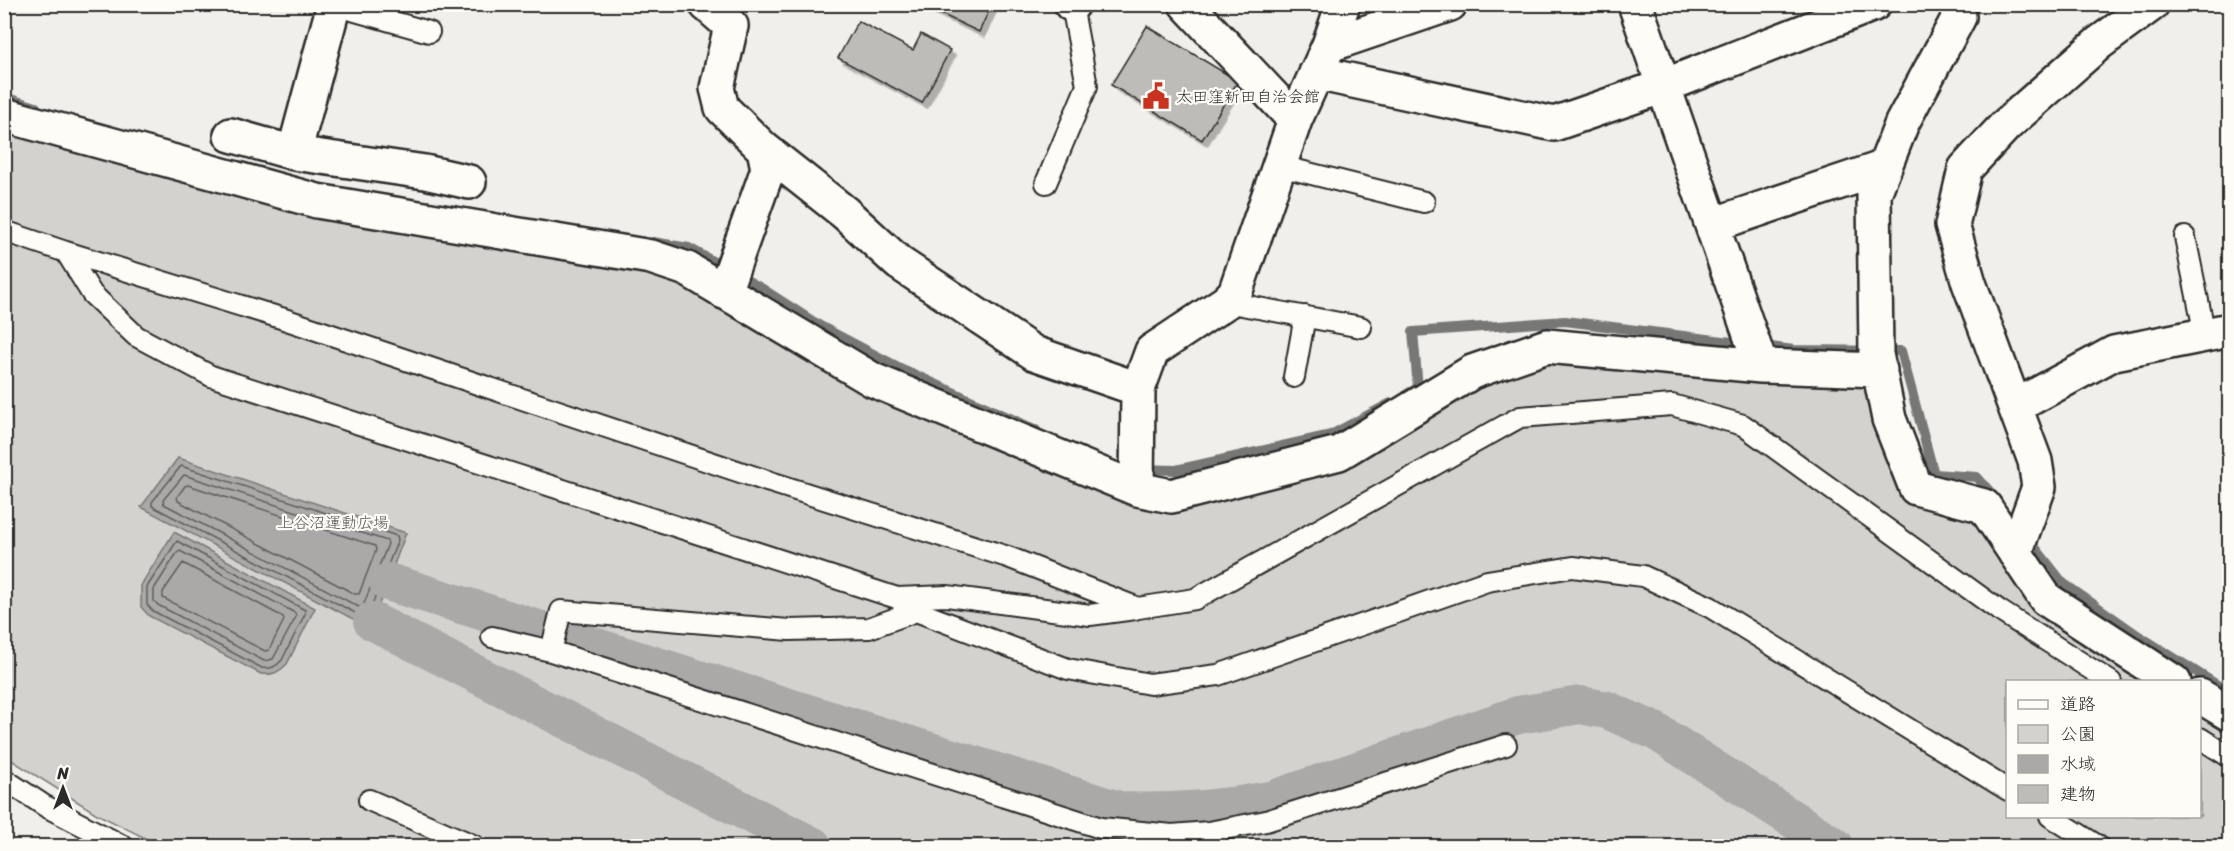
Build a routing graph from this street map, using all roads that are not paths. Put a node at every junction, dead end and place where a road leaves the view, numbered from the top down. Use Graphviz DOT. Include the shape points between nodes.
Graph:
graph roads {
  1 [pos="706,4"];
  2 [pos="1186,4"];
  3 [pos="1343,4"];
  4 [pos="1450,4"];
  5 [pos="1635,4"];
  6 [pos="1874,4"];
  7 [pos="1957,4"];
  8 [pos="2151,4"];
  9 [pos="334,5"];
  10 [pos="1072,5"];
  11 [pos="429,32"];
  12 [pos="1323,59"];
  13 [pos="1664,86"];
  14 [pos="4,115"];
  15 [pos="1295,120"];
  16 [pos="231,135"];
  17 [pos="764,149"];
  18 [pos="294,153"];
  19 [pos="1280,166"];
  20 [pos="1885,167"];
  21 [pos="469,182"];
  22 [pos="1046,183"];
  23 [pos="1424,202"];
  24 [pos="1712,225"];
  25 [pos="4,231"];
  26 [pos="2185,237"];
  27 [pos="66,252"];
  28 [pos="724,292"];
  29 [pos="1226,302"];
  30 [pos="1305,316"];
  31 [pos="1361,327"];
  32 [pos="2217,332"];
  33 [pos="1761,366"];
  34 [pos="1880,370"];
  35 [pos="1294,377"];
  36 [pos="1138,389"];
  37 [pos="2016,406"];
  38 [pos="1137,489"];
  39 [pos="2015,553"];
  40 [pos="897,598"];
  41 [pos="1138,608"];
  42 [pos="916,611"];
  43 [pos="492,637"];
  44 [pos="551,651"];
  45 [pos="2109,680"];
  46 [pos="2172,680"];
  47 [pos="2201,697"];
  48 [pos="2229,714"];
  49 [pos="2201,739"];
  50 [pos="1506,745"];
  51 [pos="2229,757"];
  52 [pos="4,779"];
  53 [pos="2006,789"];
  54 [pos="369,800"];
  55 [pos="2053,818"];
  56 [pos="123,846"];
  57 [pos="474,846"];
  58 [pos="2098,846"];
  1 -- 17 [label="street" via="731,26 717,88 722,108"];
  2 -- 15 [label="street"];
  3 -- 12 [label="street"];
  4 -- 12 [label="street"];
  5 -- 13 [label="street"];
  6 -- 13 [label="street"];
  7 -- 20 [label="street" via="1959,17 1902,123"];
  8 -- 37 [label="street" via="2099,43 2005,126 1965,169 1952,225 1969,283"];
  9 -- 11 [label="lane"];
  9 -- 18 [label="street"];
  10 -- 22 [label="lane" via="1087,86"];
  12 -- 13 [label="street" via="1554,124"];
  12 -- 15 [label="street"];
  13 -- 24 [label="street"];
  14 -- 28 [label="street" via="317,201 651,257 687,269"];
  15 -- 19 [label="street"];
  16 -- 18 [label="street"];
  17 -- 28 [label="street" via="768,169"];
  17 -- 36 [label="street" via="899,263 1034,353"];
  18 -- 21 [label="street"];
  19 -- 23 [label="lane"];
  19 -- 29 [label="street" via="1235,293"];
  20 -- 24 [label="street"];
  20 -- 34 [label="street" via="1874,194 1876,354"];
  24 -- 33 [label="street"];
  25 -- 27 [label="lane"];
  26 -- 32 [label="lane"];
  27 -- 40 [label="lane" via="92,294 136,336 211,376"];
  27 -- 41 [label="lane" via="281,318 1008,557"];
  28 -- 38 [label="street" via="873,380"];
  29 -- 30 [label="lane"];
  29 -- 36 [label="street" via="1152,351"];
  30 -- 31 [label="lane"];
  30 -- 35 [label="lane"];
  32 -- 37 [label="street" via="2114,353"];
  33 -- 34 [label="street"];
  33 -- 38 [label="street" via="1547,346 1472,372 1339,453 1171,496"];
  34 -- 39 [label="street" via="1889,419 1916,488 1984,506"];
  36 -- 38 [label="street"];
  37 -- 39 [label="street" via="2035,461 2039,487"];
  39 -- 46 [label="street" via="2046,599"];
  40 -- 41 [label="lane" via="947,596 1090,615"];
  40 -- 42 [label="lane"];
  41 -- 45 [label="lane" via="1195,599 1520,417 1672,405 1743,425 2000,611"];
  42 -- 44 [label="lane" via="869,628 789,630 561,611"];
  42 -- 53 [label="lane" via="1068,669 1150,684 1218,675 1487,581 1573,567 1642,576 1710,607"];
  43 -- 44 [label="lane"];
  44 -- 50 [label="lane" via="1101,828 1172,835 1266,821"];
  47 -- 48 [label="street"];
  49 -- 51 [label="lane"];
  52 -- 56 [label="lane" via="45,806"];
  54 -- 57 [label="lane"];
  55 -- 58 [label="lane"];
}
